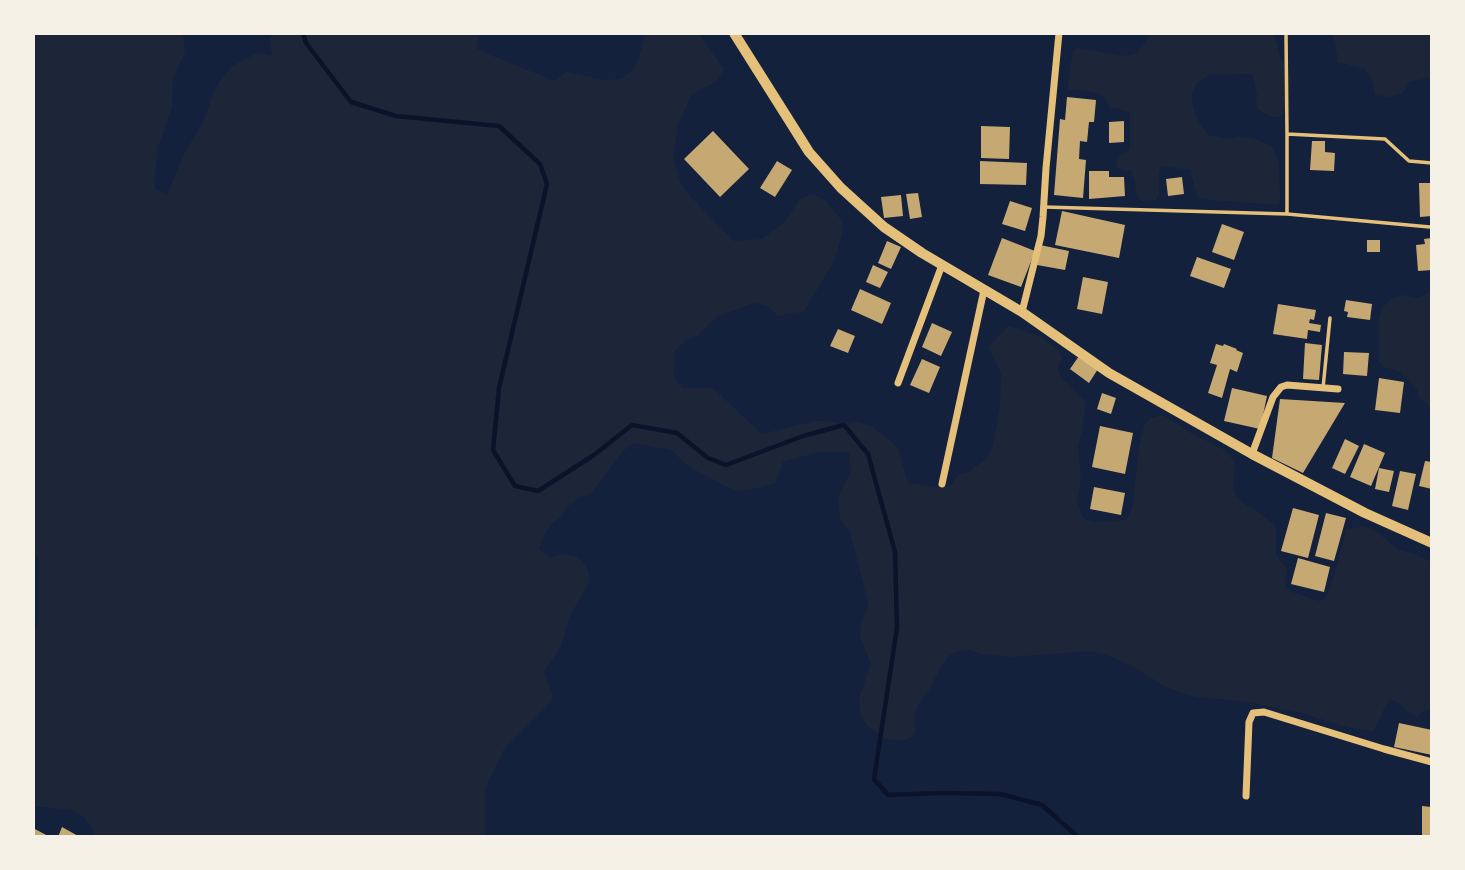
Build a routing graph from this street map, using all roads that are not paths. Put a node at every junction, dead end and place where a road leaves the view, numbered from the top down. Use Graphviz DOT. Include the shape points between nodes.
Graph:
graph roads {
  1 [pos="734,33"];
  2 [pos="1059,33"];
  3 [pos="1286,33"];
  4 [pos="1287,134"];
  5 [pos="1432,163"];
  6 [pos="1044,207"];
  7 [pos="1287,214"];
  8 [pos="1430,227"];
  9 [pos="942,265"];
  10 [pos="984,290"];
  11 [pos="1023,312"];
  12 [pos="1330,318"];
  13 [pos="898,383"];
  14 [pos="1323,388"];
  15 [pos="1338,389"];
  16 [pos="1252,454"];
  17 [pos="942,484"];
  18 [pos="1432,543"];
  19 [pos="1432,762"];
  20 [pos="1246,796"];
  1 -- 9 [label="main road" via="810,152 841,188 884,227"];
  2 -- 6 [label="street"];
  3 -- 4 [label="lane"];
  4 -- 5 [label="lane" via="1385,139 1409,161"];
  4 -- 7 [label="lane"];
  6 -- 7 [label="lane"];
  6 -- 11 [label="street"];
  7 -- 8 [label="lane"];
  9 -- 10 [label="main road"];
  9 -- 13 [label="street"];
  10 -- 11 [label="main road"];
  10 -- 17 [label="street"];
  11 -- 16 [label="main road" via="1109,373"];
  12 -- 14 [label="lane"];
  14 -- 15 [label="street"];
  14 -- 16 [label="street" via="1281,387"];
  16 -- 18 [label="main road"];
  19 -- 20 [label="street" via="1264,712 1253,713"];
}
